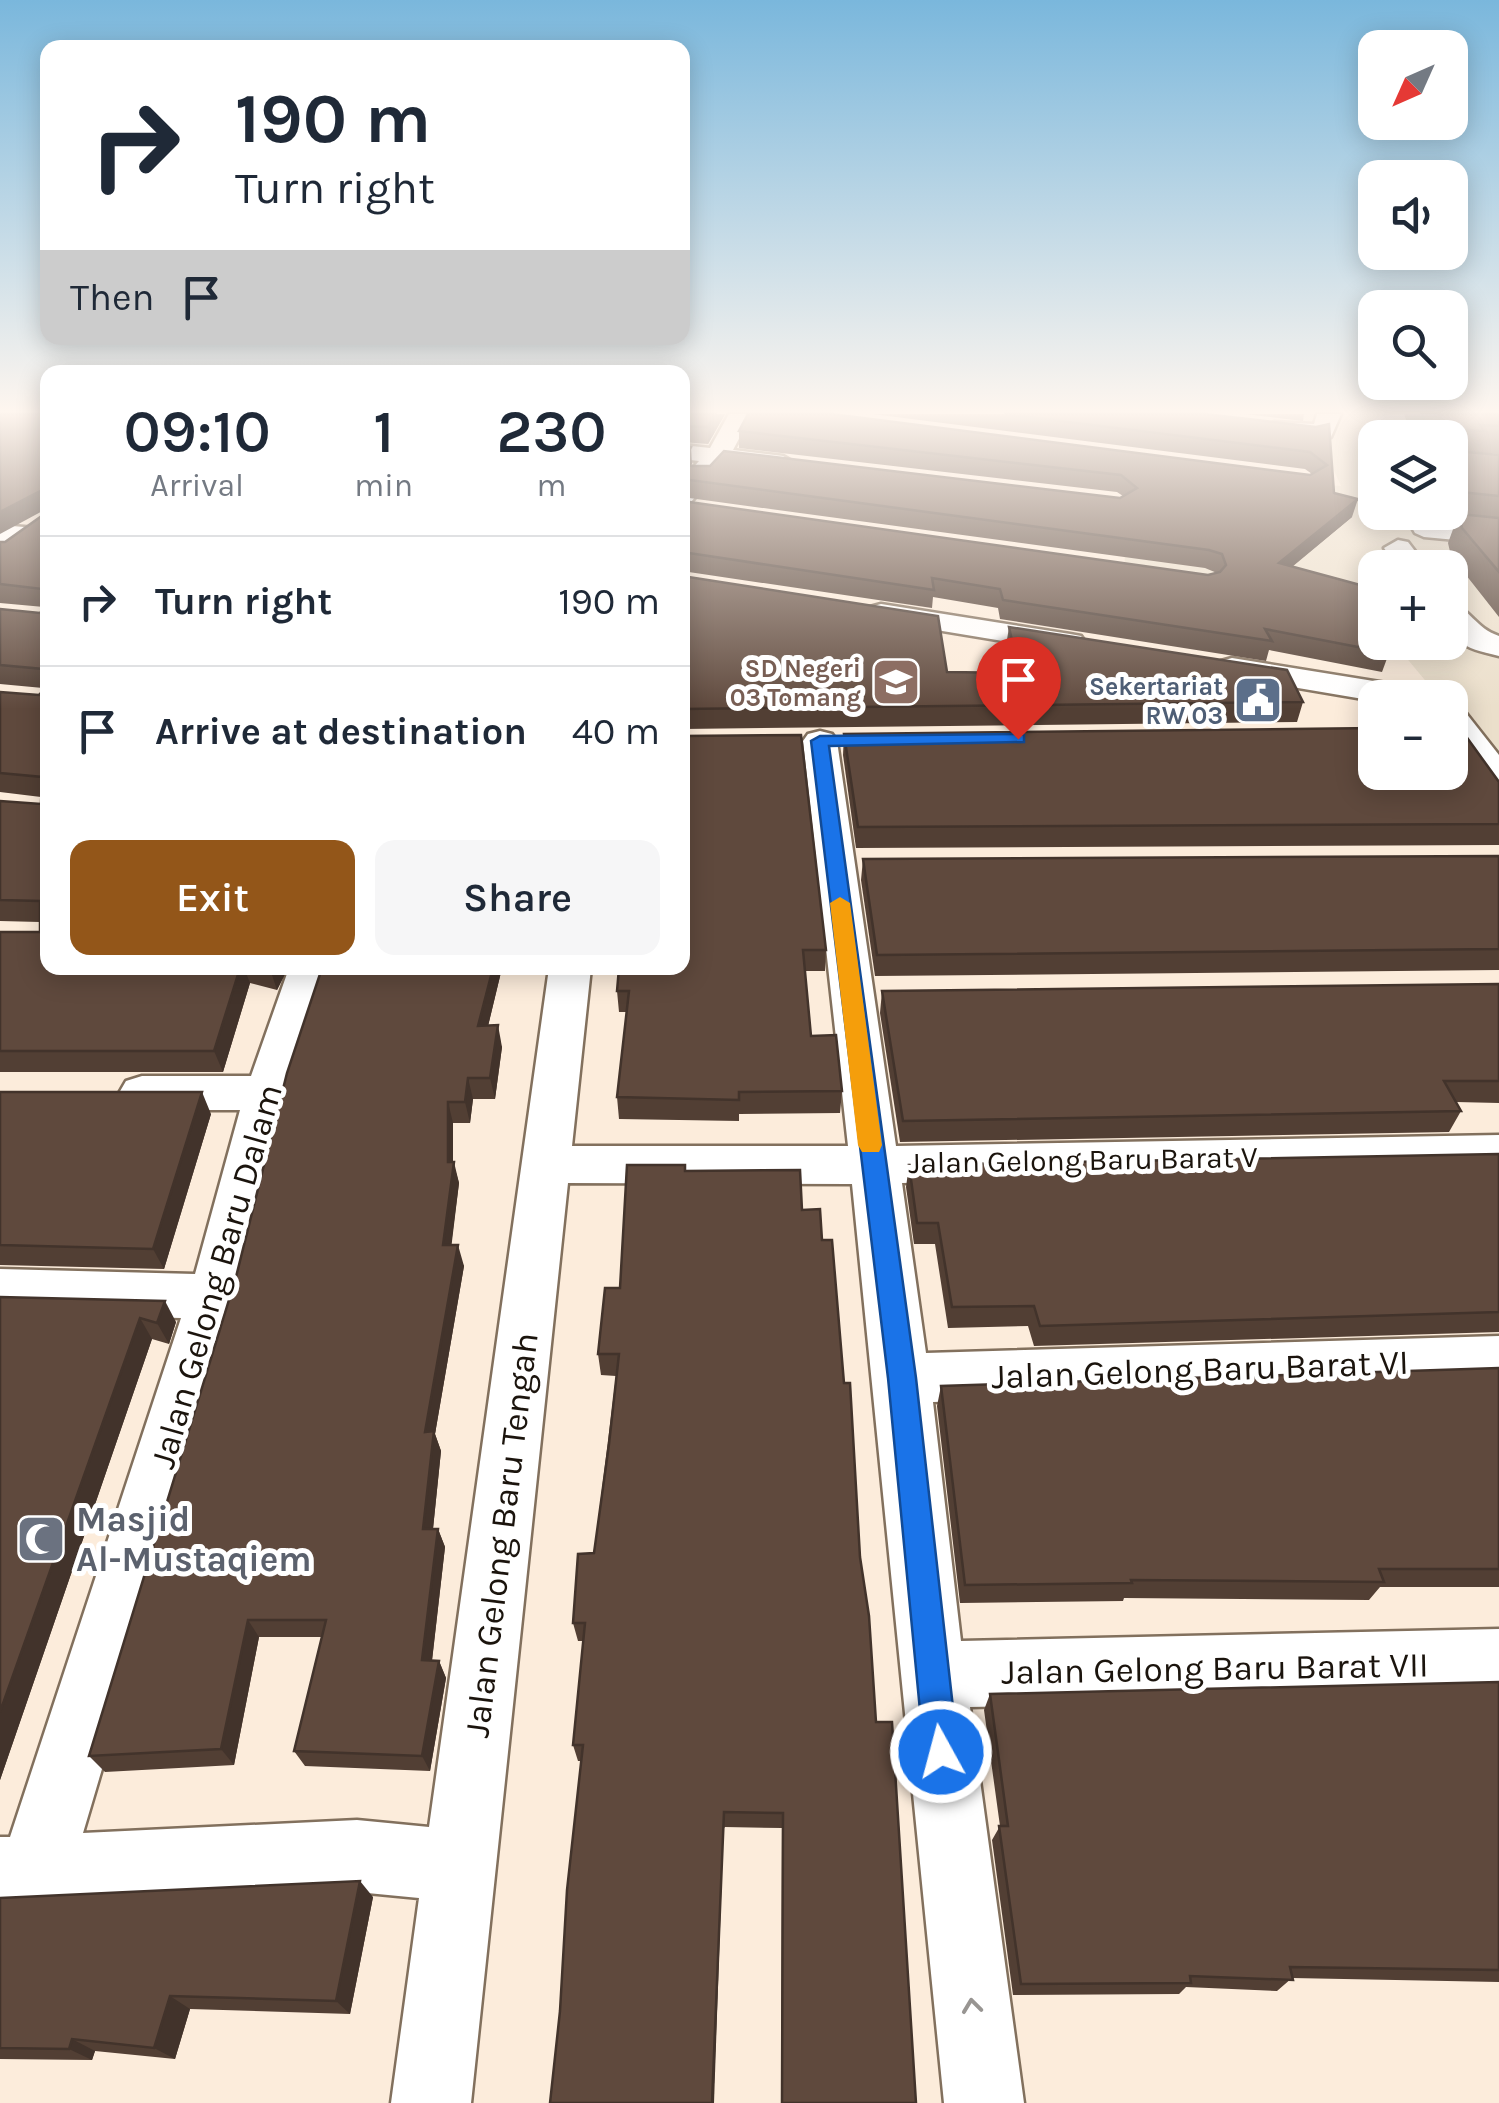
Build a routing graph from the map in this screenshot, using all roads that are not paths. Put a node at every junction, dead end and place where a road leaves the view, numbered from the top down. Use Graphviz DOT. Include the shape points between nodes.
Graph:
graph roads {
  1 [pos="40,523"];
  2 [pos="1432,530"];
  3 [pos="1499,536"];
  4 [pos="18,539"];
  5 [pos="856,610"];
  6 [pos="1468,634"];
  7 [pos="1499,647"];
  8 [pos="1108,649"];
  9 [pos="1205,664"];
  10 [pos="1358,689"];
  11 [pos="860,740"];
  12 [pos="1468,744"];
  13 [pos="1499,780"];
  14 [pos="308,975"];
  15 [pos="569,975"];
  16 [pos="268,1093"];
  17 [pos="99,1094"];
  18 [pos="1499,1153"];
  19 [pos="548,1163"];
  20 [pos="872,1165"];
  21 [pos="0,1292"];
  22 [pos="215,1296"];
  23 [pos="1499,1360"];
  24 [pos="902,1378"];
  25 [pos="1499,1662"];
  26 [pos="932,1674"];
  27 [pos="459,1866"];
  28 [pos="17,1873"];
  29 [pos="431,2103"];
  30 [pos="984,2103"];
  1 -- 4 [label="street"];
  2 -- 3 [label="street"];
  5 -- 8 [label="street"];
  6 -- 7 [label="street"];
  9 -- 10 [label="street"];
  11 -- 20 [label="street" via="806,741 854,864 872,994"];
  12 -- 13 [label="street"];
  14 -- 16 [label="street, Jalan Gelong Baru Dalam"];
  15 -- 19 [label="street, Jalan Gelong Baru Tengah"];
  16 -- 17 [label="street"];
  16 -- 22 [label="street, Jalan Gelong Baru Dalam"];
  18 -- 20 [label="street, Jalan Gelong Baru Barat V"];
  19 -- 20 [label="street, Jalan Gelong Baru Barat V"];
  19 -- 27 [label="street, Jalan Gelong Baru Tengah"];
  20 -- 24 [label="street"];
  21 -- 22 [label="street"];
  22 -- 28 [label="street, Jalan Gelong Baru Dalam"];
  23 -- 24 [label="street, Jalan Gelong Baru Barat VI"];
  24 -- 26 [label="street"];
  25 -- 26 [label="street, Jalan Gelong Baru Barat VII"];
  30 -- 26 [label="street, one-way"];
  27 -- 28 [label="street" via="357,1856"];
  27 -- 29 [label="street, Jalan Gelong Baru Tengah"];
}
